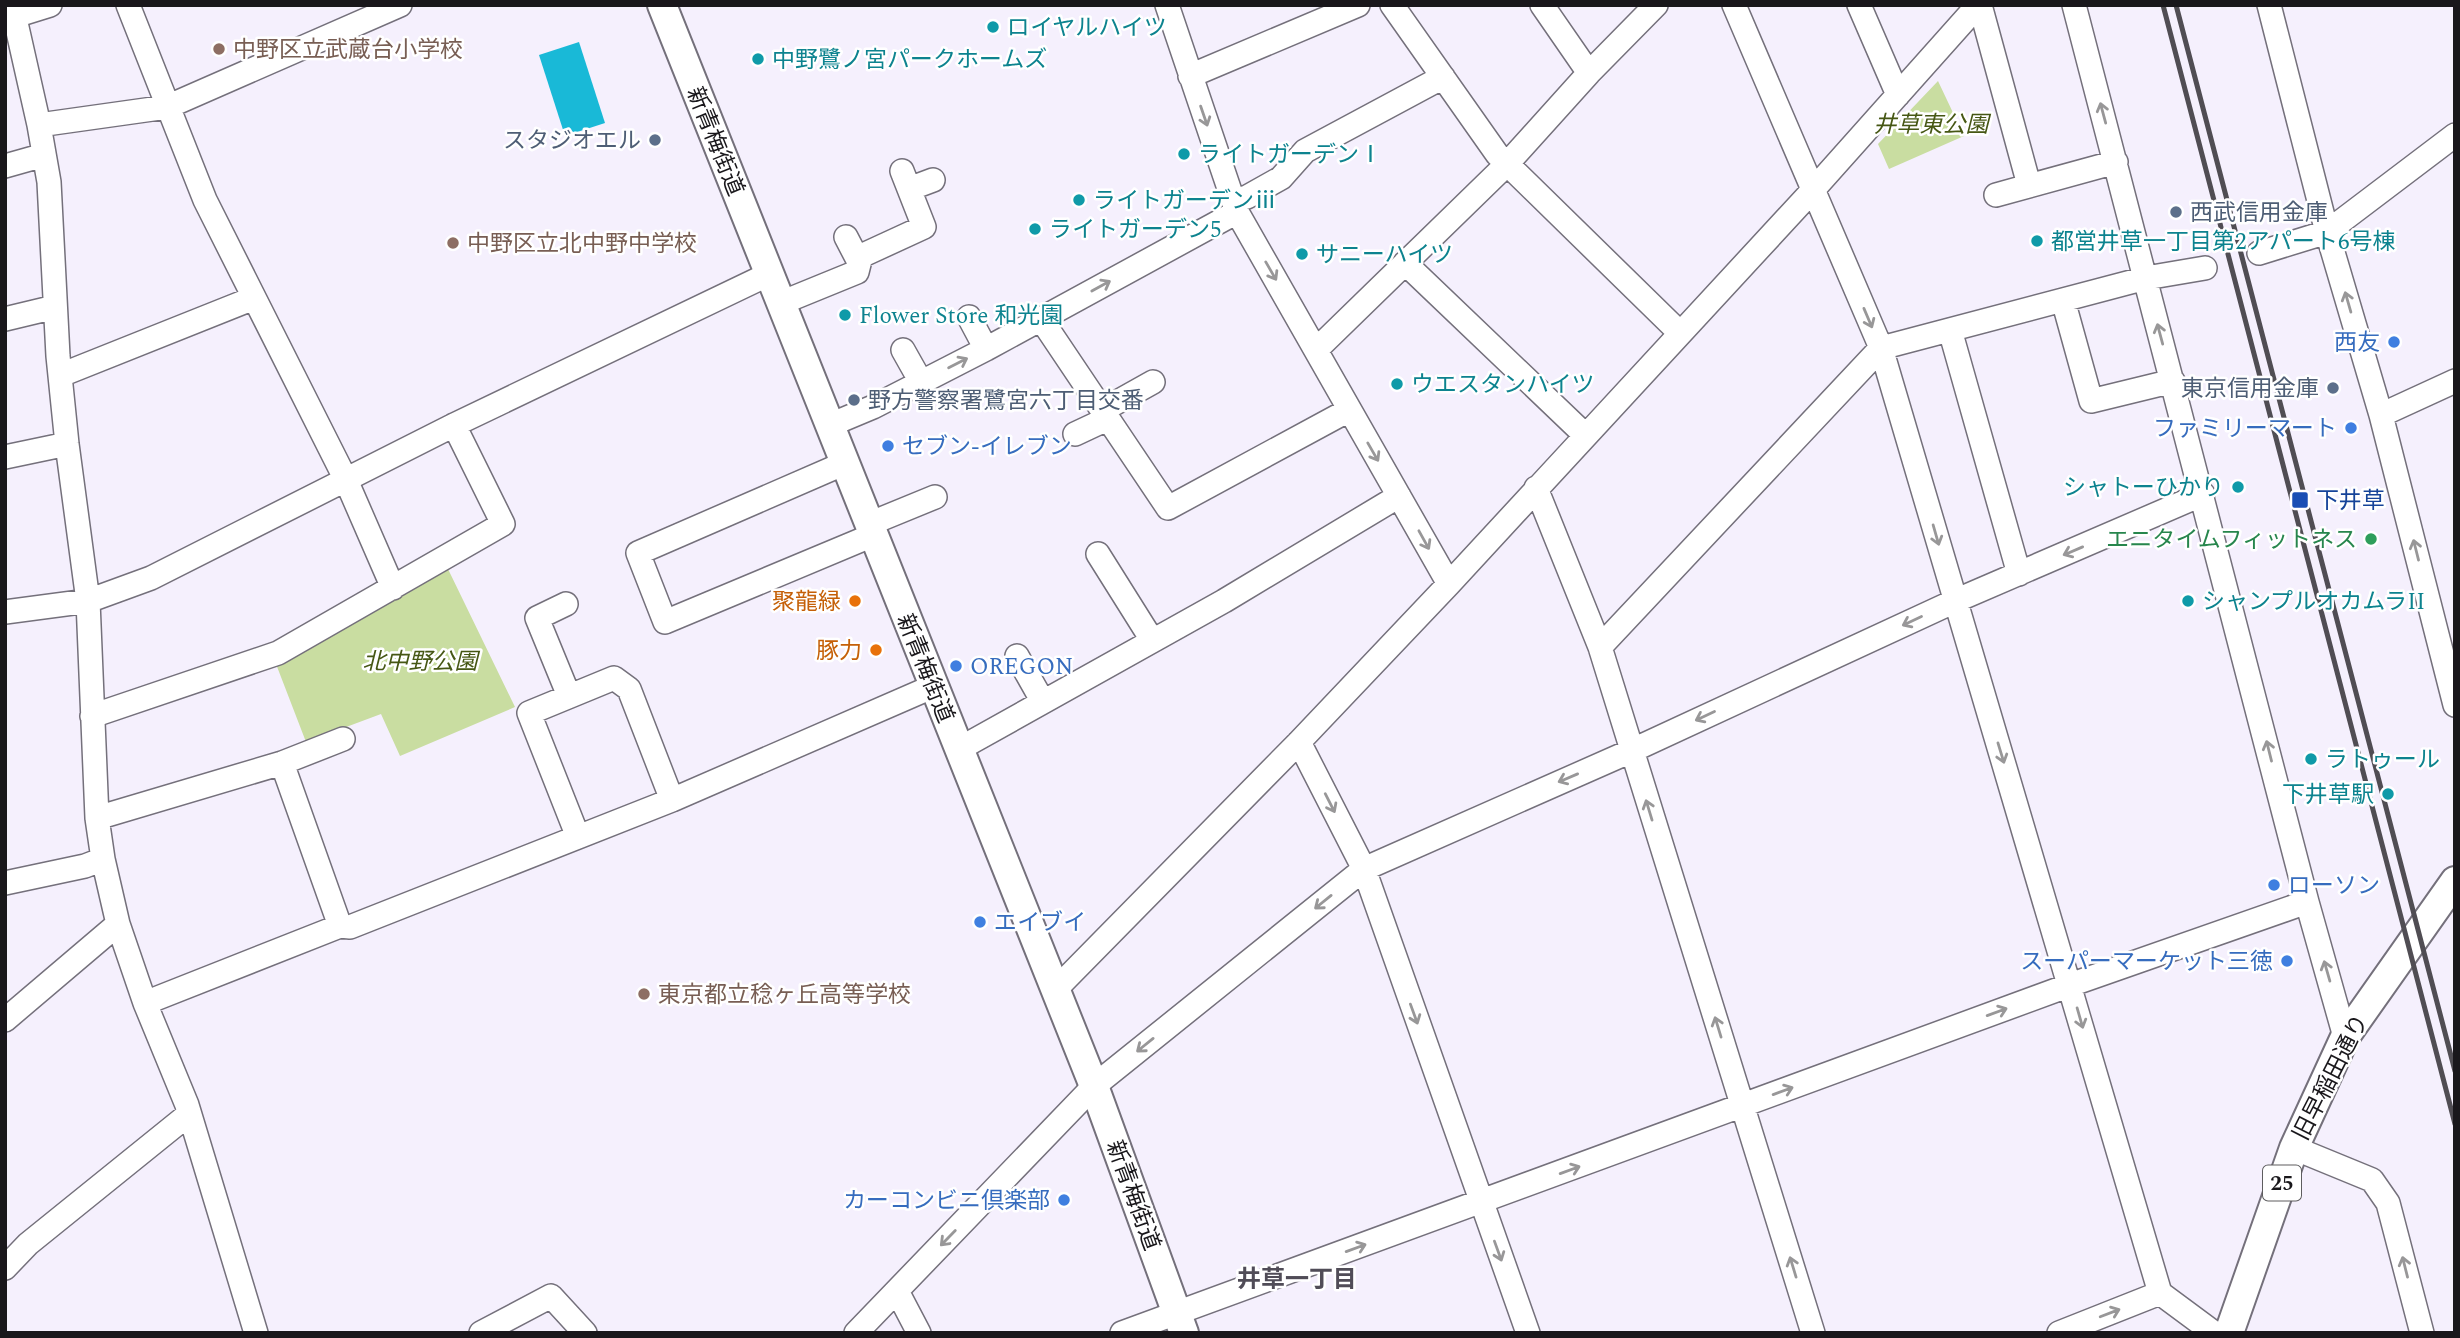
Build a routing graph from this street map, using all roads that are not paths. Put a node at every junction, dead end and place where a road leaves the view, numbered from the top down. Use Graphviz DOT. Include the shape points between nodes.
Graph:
graph roads {
  1 [pos="50,5"];
  2 [pos="128,5"];
  3 [pos="400,5"];
  4 [pos="662,5"];
  5 [pos="1167,5"];
  6 [pos="1358,5"];
  7 [pos="1392,5"];
  8 [pos="1542,5"];
  9 [pos="1656,5"];
  10 [pos="1734,5"];
  11 [pos="1859,5"];
  12 [pos="1979,5"];
  13 [pos="2074,5"];
  14 [pos="2269,5"];
  15 [pos="11,14"];
  16 [pos="1589,73"];
  17 [pos="1190,76"];
  18 [pos="1443,78"];
  19 [pos="1898,95"];
  20 [pos="167,107"];
  21 [pos="39,125"];
  22 [pos="2455,135"];
  23 [pos="44,155"];
  24 [pos="2116,162"];
  25 [pos="1507,164"];
  26 [pos="5,166"];
  27 [pos="933,180"];
  28 [pos="2029,185"];
  29 [pos="1813,190"];
  30 [pos="1996,195"];
  31 [pos="1235,206"];
  32 [pos="2328,232"];
  33 [pos="846,237"];
  34 [pos="2259,253"];
  35 [pos="859,262"];
  36 [pos="1405,263"];
  37 [pos="2205,268"];
  38 [pos="769,274"];
  39 [pos="2146,278"];
  40 [pos="254,298"];
  41 [pos="2063,300"];
  42 [pos="780,303"];
  43 [pos="55,307"];
  44 [pos="970,317"];
  45 [pos="1041,319"];
  46 [pos="5,320"];
  47 [pos="1950,330"];
  48 [pos="1680,333"];
  49 [pos="1881,348"];
  50 [pos="986,349"];
  51 [pos="1317,349"];
  52 [pos="903,350"];
  53 [pos="61,375"];
  54 [pos="2173,381"];
  55 [pos="2455,381"];
  56 [pos="921,382"];
  57 [pos="1153,382"];
  58 [pos="1349,411"];
  59 [pos="1105,415"];
  60 [pos="2381,415"];
  61 [pos="454,425"];
  62 [pos="830,425"];
  63 [pos="1075,434"];
  64 [pos="1585,435"];
  65 [pos="67,444"];
  66 [pos="5,457"];
  67 [pos="845,463"];
  68 [pos="346,480"];
  69 [pos="1536,488"];
  70 [pos="2203,494"];
  71 [pos="1399,496"];
  72 [pos="935,497"];
  73 [pos="871,529"];
  74 [pos="1098,554"];
  75 [pos="2019,574"];
  76 [pos="1449,584"];
  77 [pos="393,588"];
  78 [pos="88,601"];
  79 [pos="1955,601"];
  80 [pos="566,604"];
  81 [pos="5,611"];
  82 [pos="1152,640"];
  83 [pos="1600,647"];
  84 [pos="1017,656"];
  85 [pos="934,686"];
  86 [pos="569,696"];
  87 [pos="1042,702"];
  88 [pos="2455,705"];
  89 [pos="92,716"];
  90 [pos="343,738"];
  91 [pos="1299,742"];
  92 [pos="960,749"];
  93 [pos="1631,751"];
  94 [pos="282,763"];
  95 [pos="672,800"];
  96 [pos="97,818"];
  97 [pos="578,837"];
  98 [pos="103,859"];
  99 [pos="1363,869"];
  100 [pos="2455,881"];
  101 [pos="5,883"];
  102 [pos="2307,902"];
  103 [pos="118,924"];
  104 [pos="340,926"];
  105 [pos="2070,985"];
  106 [pos="1055,990"];
  107 [pos="145,1003"];
  108 [pos="5,1020"];
  109 [pos="2345,1037"];
  110 [pos="1094,1086"];
  111 [pos="1743,1106"];
  112 [pos="189,1114"];
  113 [pos="2294,1148"];
  114 [pos="1480,1202"];
  115 [pos="5,1268"];
  116 [pos="897,1292"];
  117 [pos="2160,1293"];
  118 [pos="1180,1323"];
  119 [pos="256,1333"];
  120 [pos="481,1333"];
  121 [pos="585,1333"];
  122 [pos="856,1333"];
  123 [pos="919,1333"];
  124 [pos="1122,1333"];
  125 [pos="1528,1333"];
  126 [pos="1813,1333"];
  127 [pos="2059,1333"];
  128 [pos="2214,1333"];
  129 [pos="2229,1333"];
  130 [pos="2422,1333"];
  1 -- 15 [label="street"];
  2 -- 20 [label="street"];
  3 -- 20 [label="street"];
  4 -- 38 [label="main road, 新青梅街道"];
  5 -- 17 [label="street"];
  6 -- 17 [label="street"];
  7 -- 18 [label="street"];
  8 -- 16 [label="street"];
  9 -- 16 [label="street"];
  10 -- 29 [label="street"];
  11 -- 19 [label="street"];
  12 -- 19 [label="street"];
  12 -- 28 [label="street"];
  24 -- 13 [label="street, one-way"];
  14 -- 32 [label="street"];
  15 -- 21 [label="street"];
  16 -- 25 [label="street"];
  17 -- 31 [label="street, one-way"];
  18 -- 25 [label="street"];
  18 -- 31 [label="street" via="1305,152 1280,178"];
  19 -- 29 [label="street"];
  20 -- 21 [label="street"];
  20 -- 40 [label="street" via="205,200"];
  21 -- 23 [label="street"];
  22 -- 32 [label="street"];
  23 -- 26 [label="street"];
  23 -- 43 [label="street"];
  24 -- 28 [label="street"];
  24 -- 39 [label="street"];
  25 -- 36 [label="street"];
  25 -- 48 [label="street"];
  27 -- 35 [label="street" via="906,180 924,227 861,256"];
  28 -- 30 [label="street"];
  29 -- 48 [label="street"];
  29 -- 49 [label="street, one-way"];
  45 -- 31 [label="street, one-way"];
  31 -- 51 [label="street, one-way"];
  32 -- 34 [label="street"];
  60 -- 32 [label="street, one-way"];
  33 -- 35 [label="street"];
  35 -- 42 [label="street" via="857,272"];
  36 -- 51 [label="street"];
  36 -- 64 [label="street"];
  37 -- 39 [label="street"];
  38 -- 42 [label="main road, 新青梅街道"];
  38 -- 61 [label="street"];
  39 -- 41 [label="street"];
  54 -- 39 [label="street, one-way"];
  40 -- 53 [label="street"];
  40 -- 68 [label="street"];
  41 -- 47 [label="street"];
  41 -- 54 [label="street" via="2091,401"];
  42 -- 62 [label="main road, 新青梅街道"];
  43 -- 46 [label="street"];
  43 -- 53 [label="street"];
  44 -- 50 [label="street"];
  45 -- 50 [label="street"];
  45 -- 59 [label="street"];
  47 -- 49 [label="street"];
  47 -- 75 [label="street"];
  48 -- 64 [label="street"];
  49 -- 79 [label="street, one-way"];
  49 -- 83 [label="street"];
  56 -- 50 [label="street, one-way"];
  51 -- 58 [label="street"];
  52 -- 56 [label="street"];
  53 -- 65 [label="street"];
  54 -- 70 [label="street"];
  55 -- 60 [label="street"];
  56 -- 62 [label="street"];
  57 -- 59 [label="street"];
  58 -- 59 [label="street" via="1168,508"];
  58 -- 71 [label="street, one-way"];
  59 -- 63 [label="street"];
  88 -- 60 [label="street, one-way"];
  61 -- 68 [label="street"];
  61 -- 77 [label="street" via="503,524"];
  62 -- 67 [label="main road, 新青梅街道"];
  64 -- 69 [label="street"];
  65 -- 66 [label="street"];
  65 -- 78 [label="street"];
  67 -- 73 [label="main road, 新青梅街道"];
  67 -- 73 [label="street" via="638,553 664,622"];
  68 -- 77 [label="street"];
  68 -- 78 [label="street" via="151,578"];
  69 -- 76 [label="street"];
  69 -- 83 [label="street"];
  70 -- 75 [label="street, one-way"];
  102 -- 70 [label="street, one-way"];
  71 -- 76 [label="street, one-way"];
  71 -- 82 [label="street"];
  72 -- 73 [label="street"];
  73 -- 85 [label="main road, 新青梅街道"];
  74 -- 82 [label="street"];
  75 -- 79 [label="street"];
  76 -- 91 [label="street"];
  77 -- 89 [label="street" via="278,653"];
  78 -- 81 [label="street"];
  78 -- 89 [label="street"];
  79 -- 93 [label="street, one-way"];
  79 -- 105 [label="street, one-way"];
  80 -- 86 [label="street" via="537,618"];
  82 -- 87 [label="street"];
  83 -- 93 [label="street"];
  84 -- 87 [label="street"];
  85 -- 92 [label="main road, 新青梅街道"];
  85 -- 95 [label="street"];
  86 -- 95 [label="street" via="614,678 629,689"];
  86 -- 97 [label="street" via="529,713"];
  87 -- 92 [label="street"];
  89 -- 96 [label="street"];
  90 -- 94 [label="street"];
  91 -- 99 [label="street, one-way"];
  91 -- 106 [label="street"];
  92 -- 106 [label="main road, 新青梅街道"];
  93 -- 99 [label="street, one-way"];
  111 -- 93 [label="street, one-way"];
  94 -- 96 [label="street"];
  94 -- 104 [label="street"];
  95 -- 97 [label="street"];
  96 -- 98 [label="street"];
  97 -- 104 [label="street" via="350,927"];
  98 -- 101 [label="street"];
  98 -- 103 [label="street"];
  99 -- 110 [label="street, one-way"];
  99 -- 114 [label="street, one-way"];
  100 -- 109 [label="main road, 旧早稲田通り / 25"];
  102 -- 105 [label="street"];
  109 -- 102 [label="street, one-way"];
  103 -- 107 [label="street"];
  103 -- 108 [label="street"];
  104 -- 107 [label="street"];
  111 -- 105 [label="street, one-way"];
  105 -- 117 [label="street, one-way"];
  106 -- 110 [label="main road, 新青梅街道"];
  107 -- 112 [label="street"];
  109 -- 113 [label="main road, 旧早稲田通り / 25"];
  110 -- 116 [label="street, one-way"];
  110 -- 118 [label="main road, 新青梅街道"];
  114 -- 111 [label="street, one-way"];
  126 -- 111 [label="street, one-way"];
  112 -- 115 [label="street" via="28,1244"];
  112 -- 119 [label="street"];
  113 -- 129 [label="main road, 旧早稲田通り / 25"];
  130 -- 113 [label="street, one-way" via="2388,1203 2372,1180"];
  118 -- 114 [label="street, one-way"];
  114 -- 125 [label="street, one-way"];
  116 -- 122 [label="street"];
  116 -- 123 [label="street"];
  127 -- 117 [label="street, one-way"];
  117 -- 128 [label="street"];
  118 -- 124 [label="street"];
  120 -- 121 [label="street" via="551,1296"];
}
